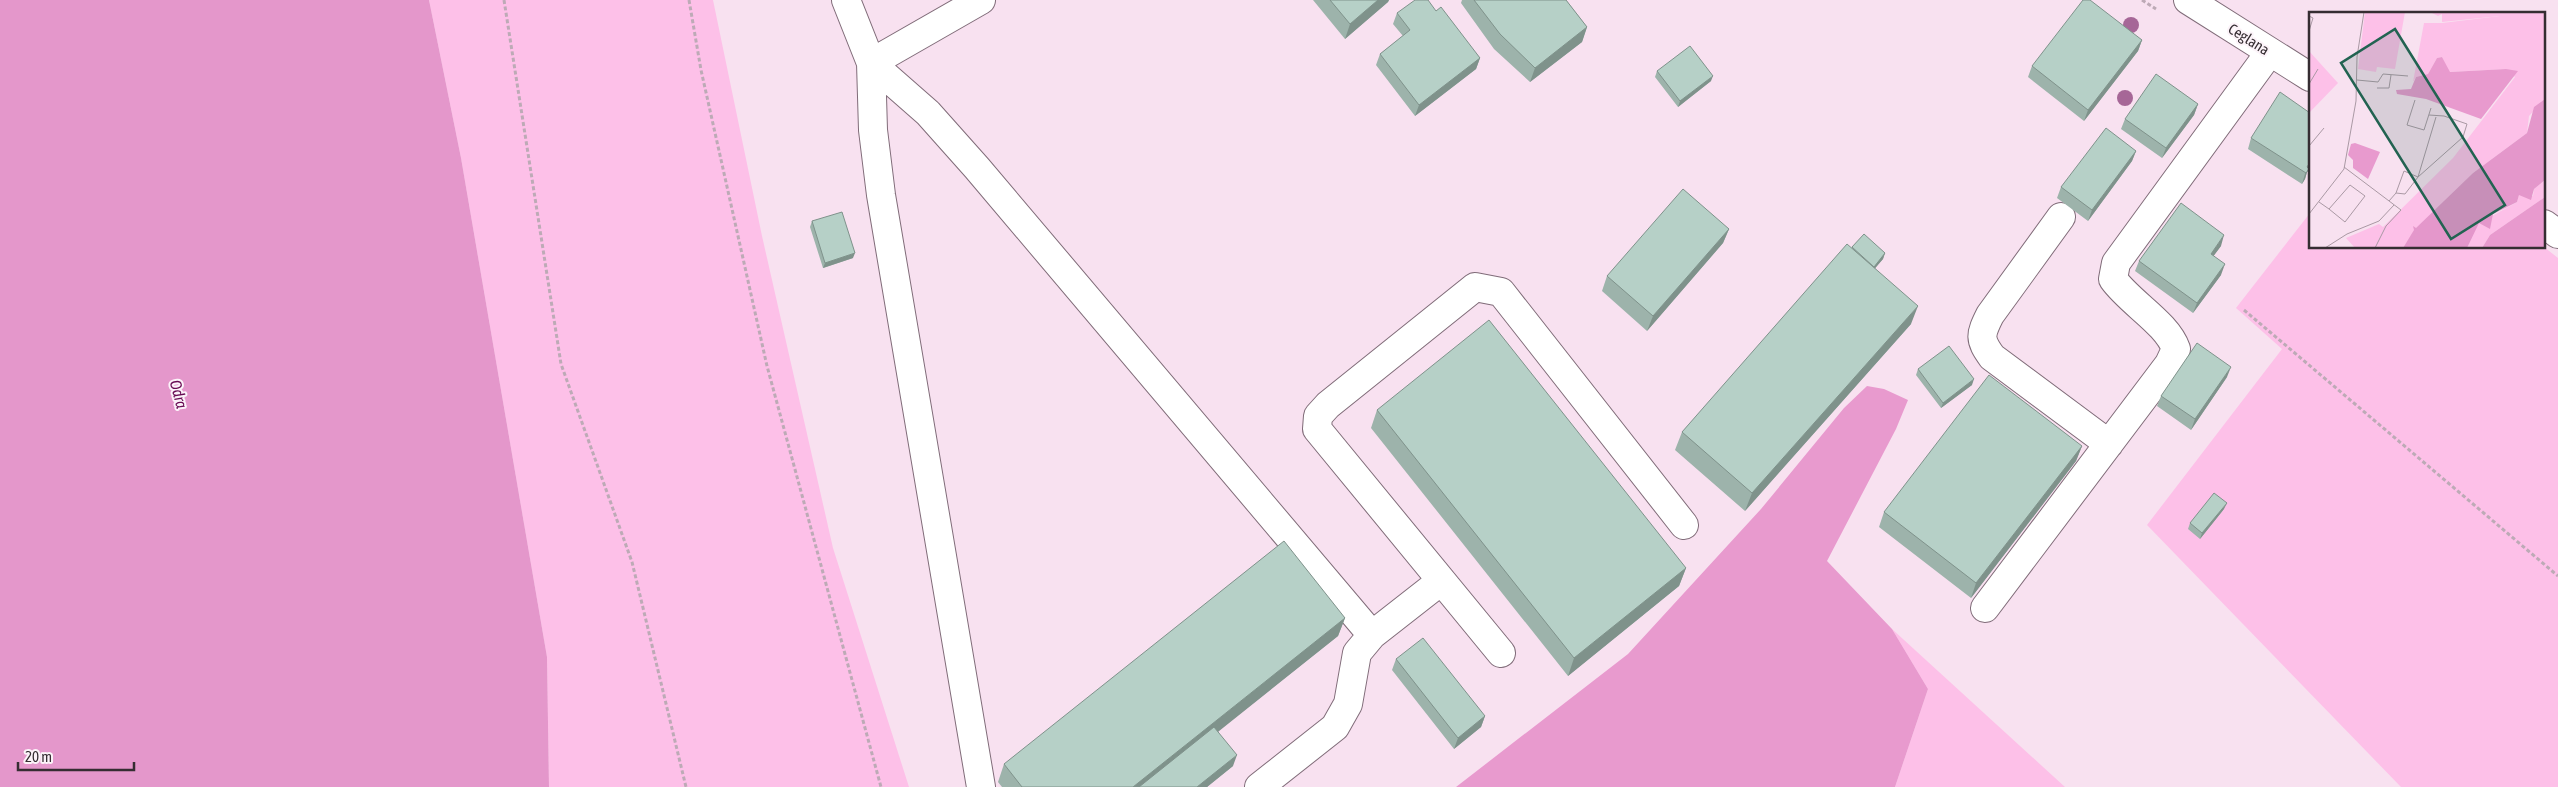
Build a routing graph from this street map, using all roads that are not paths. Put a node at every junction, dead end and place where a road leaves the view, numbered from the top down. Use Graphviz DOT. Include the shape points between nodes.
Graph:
graph roads {
  1 [pos="846,0"];
  2 [pos="981,0"];
  3 [pos="2188,0"];
  4 [pos="2270,52"];
  5 [pos="871,63"];
  6 [pos="2309,76"];
  7 [pos="2061,217"];
  8 [pos="2546,225"];
  9 [pos="2558,234"];
  10 [pos="2110,444"];
  11 [pos="1684,525"];
  12 [pos="1441,581"];
  13 [pos="1986,608"];
  14 [pos="1372,635"];
  15 [pos="1501,653"];
  16 [pos="981,787"];
  17 [pos="1259,787"];
  1 -- 5 [label="street"];
  2 -- 5 [label="street"];
  3 -- 4 [label="street, Ceglana"];
  4 -- 6 [label="street, Ceglana"];
  4 -- 10 [label="street" via="2116,263 2113,279 2121,291 2172,338 2176,349 2169,364"];
  5 -- 14 [label="street" via="928,113 977,168"];
  5 -- 16 [label="street" via="873,130 881,194"];
  7 -- 10 [label="street" via="1990,315 1982,330 1982,343 1992,357"];
  8 -- 9 [label="street"];
  10 -- 13 [label="street"];
  11 -- 12 [label="street" via="1501,292 1475,287 1318,416 1317,429"];
  12 -- 14 [label="street"];
  12 -- 15 [label="street"];
  14 -- 17 [label="street" via="1357,653 1348,704 1335,727"];
}
